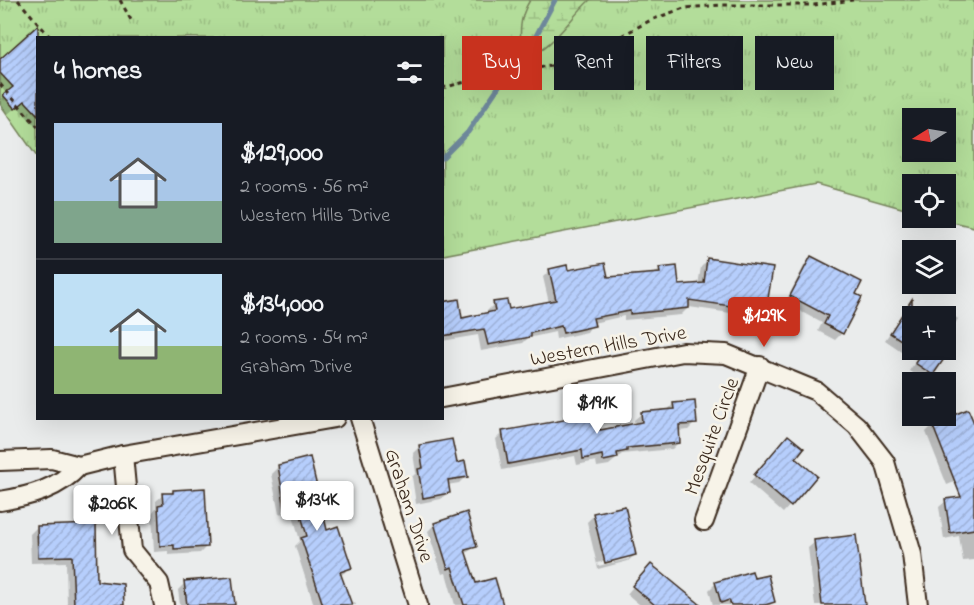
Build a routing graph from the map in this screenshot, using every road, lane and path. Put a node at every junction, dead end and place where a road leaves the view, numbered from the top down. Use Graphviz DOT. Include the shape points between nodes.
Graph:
graph roads {
  1 [pos="18,0"];
  2 [pos="120,0"];
  3 [pos="853,0"];
  4 [pos="131,20"];
  5 [pos="49,36"];
  6 [pos="0,84"];
  7 [pos="444,87"];
  8 [pos="36,125"];
  9 [pos="760,366"];
  10 [pos="444,398"];
  11 [pos="324,420"];
  12 [pos="361,420"];
  13 [pos="123,455"];
  14 [pos="0,461"];
  15 [pos="79,466"];
  16 [pos="0,501"];
  17 [pos="704,521"];
  18 [pos="164,605"];
  19 [pos="418,605"];
  20 [pos="918,605"];
  1 -- 5 [label="path"];
  2 -- 4 [label="path"];
  3 -- 7 [label="path" via="814,5 722,4 684,8 640,25 571,63 497,74"];
  6 -- 8 [label="path"];
  9 -- 10 [label="street, Western Hills Drive" via="726,354 682,352"];
  9 -- 17 [label="street, Mesquite Circle"];
  9 -- 20 [label="street, Western Hills Drive" via="816,391 857,426 885,462 912,554"];
  11 -- 13 [label="street"];
  12 -- 19 [label="street, Graham Drive"];
  13 -- 15 [label="street"];
  13 -- 18 [label="street" via="132,550 159,583"];
  14 -- 15 [label="street" via="52,459"];
  15 -- 16 [label="street" via="65,481 25,497"];
}
